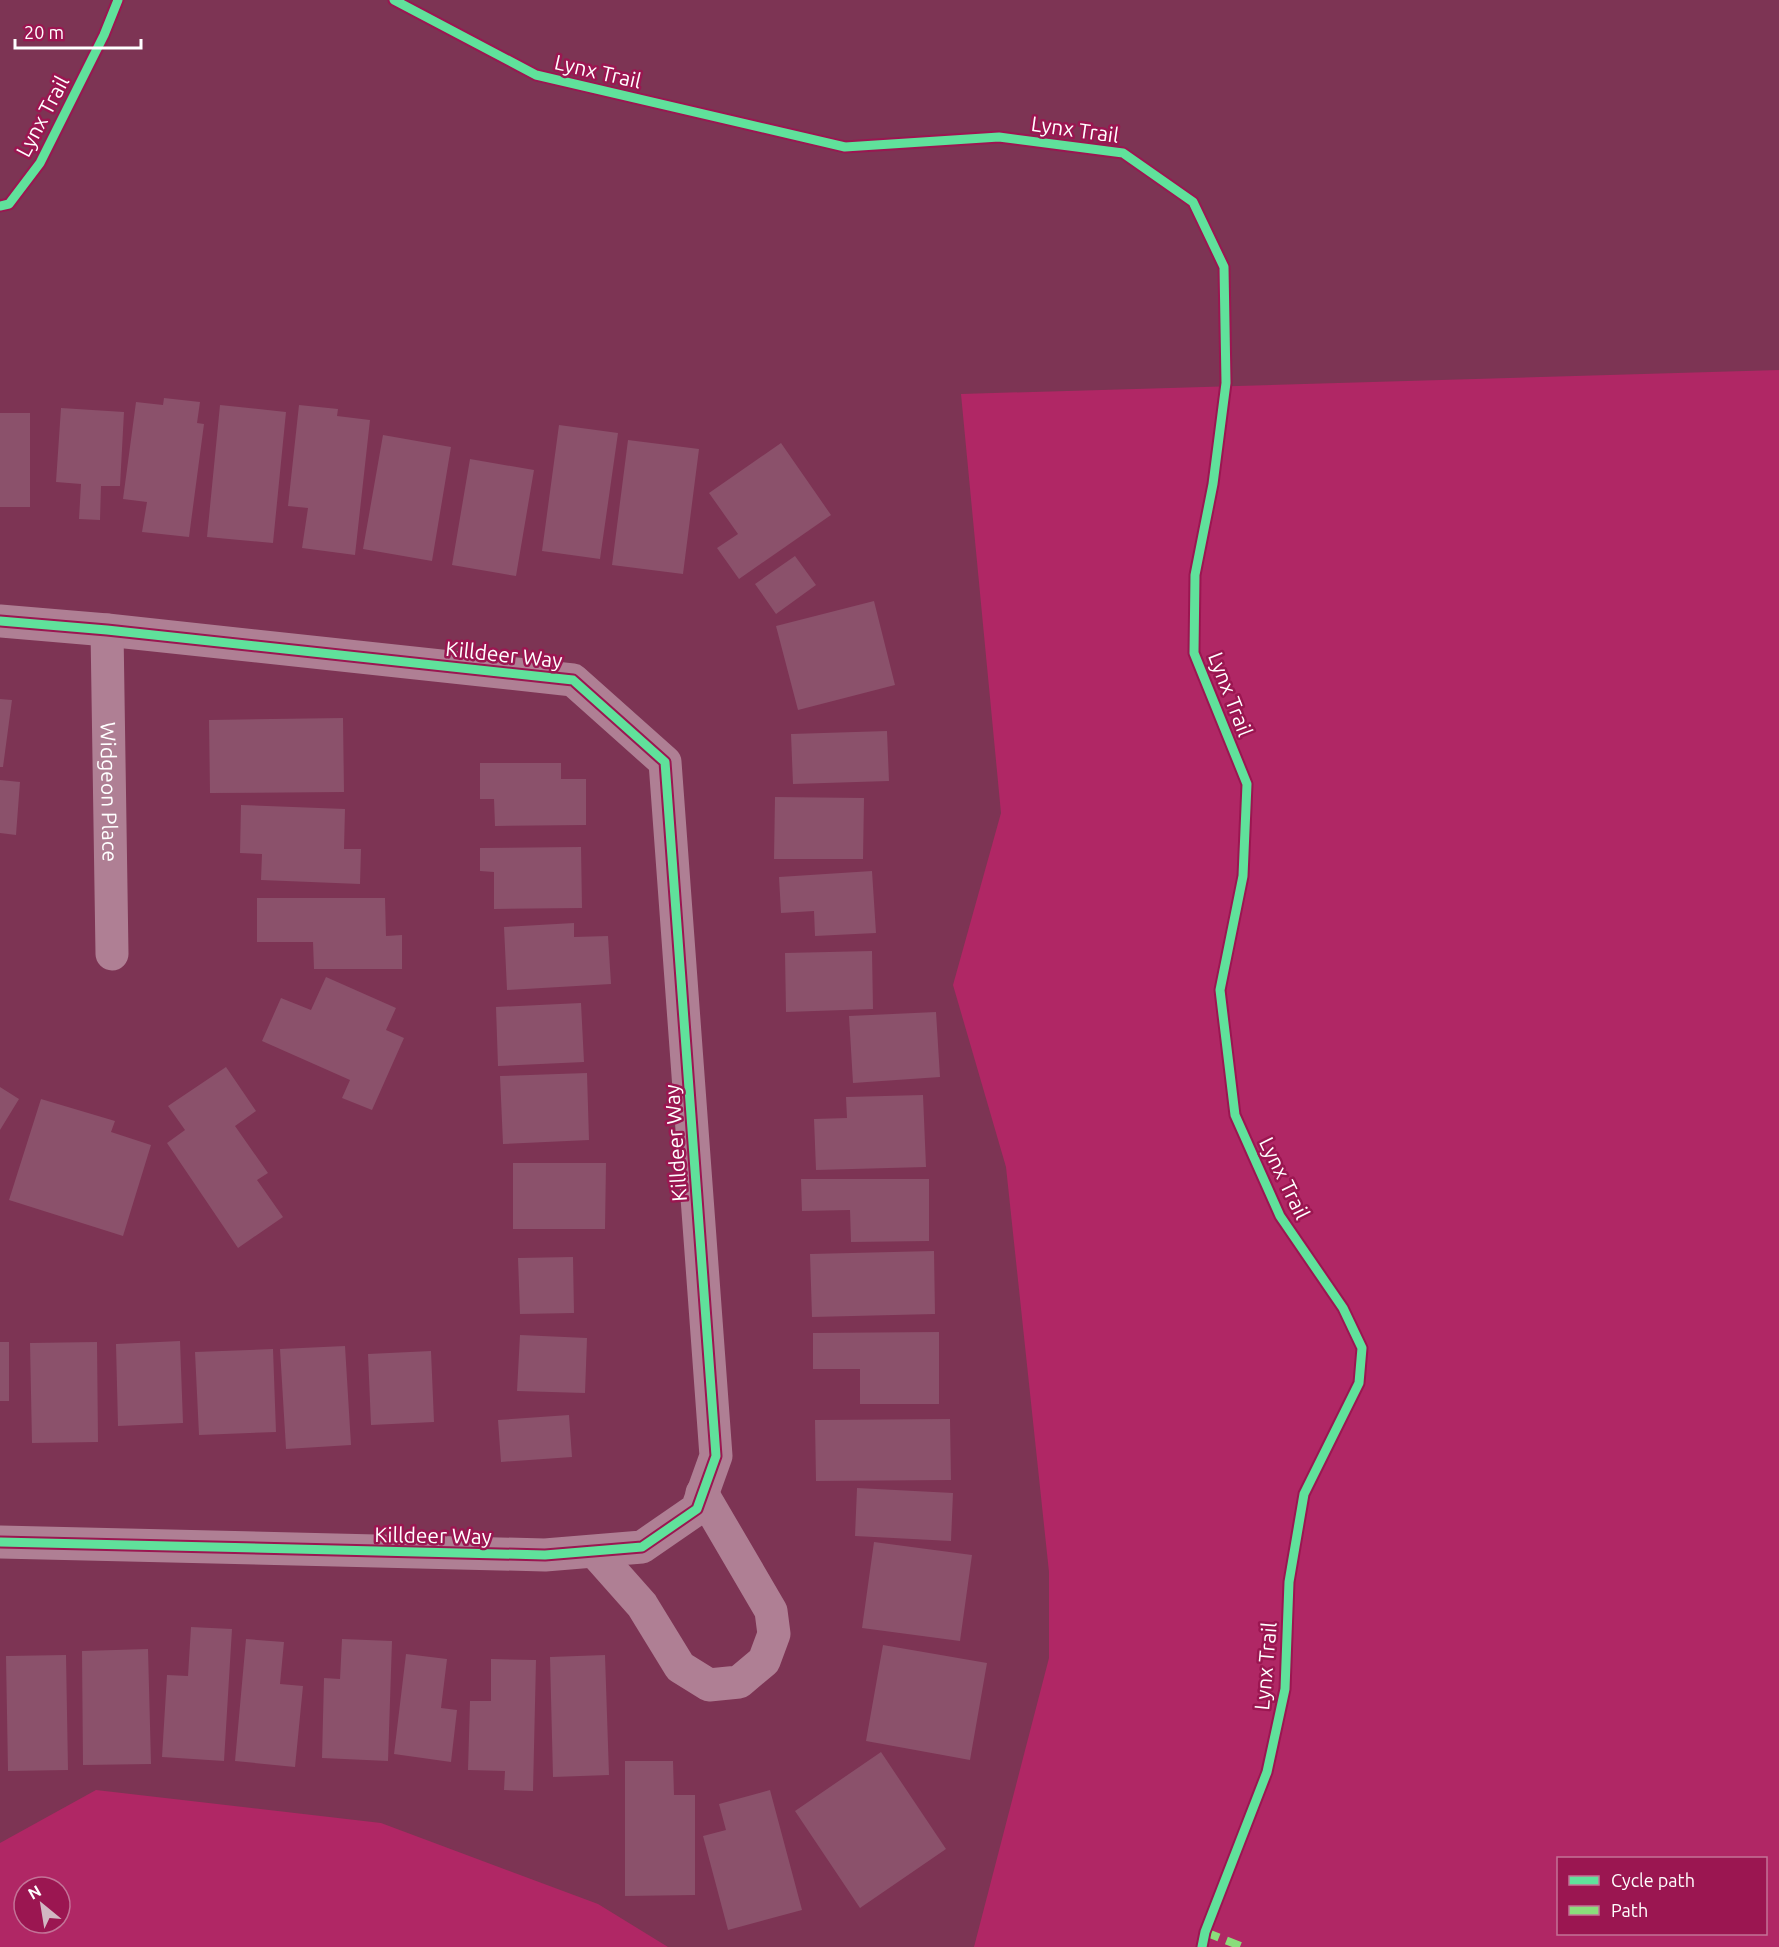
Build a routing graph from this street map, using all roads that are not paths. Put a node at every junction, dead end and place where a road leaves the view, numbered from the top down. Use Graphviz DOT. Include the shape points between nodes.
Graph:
graph roads {
  1 [pos="0,621"];
  2 [pos="107,630"];
  3 [pos="112,954"];
  4 [pos="702,1493"];
  5 [pos="0,1542"];
  6 [pos="595,1552"];
  1 -- 2 [label="street, Killdeer Way"];
  2 -- 3 [label="street, Widgeon Place"];
  2 -- 4 [label="street, Killdeer Way" via="573,680 665,762 716,1456"];
  4 -- 6 [label="street, Killdeer Way" via="697,1509 642,1547"];
  4 -- 6 [label="street" via="771,1611 774,1634 764,1661 739,1682 709,1685 680,1667 642,1605"];
  5 -- 6 [label="street, Killdeer Way" via="545,1555"];
}
